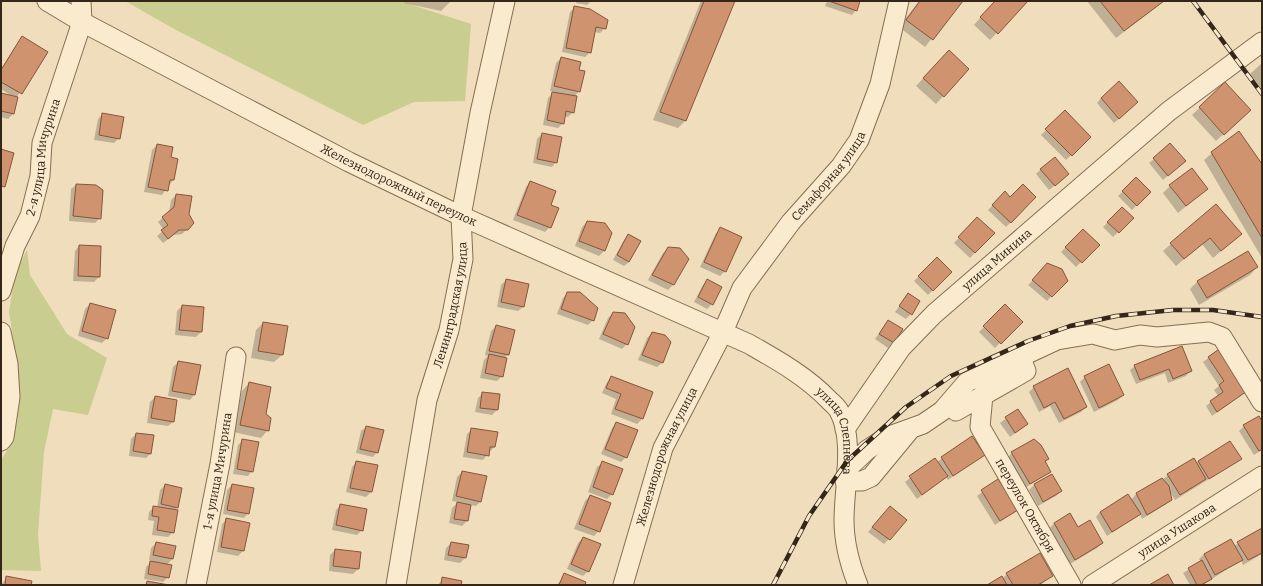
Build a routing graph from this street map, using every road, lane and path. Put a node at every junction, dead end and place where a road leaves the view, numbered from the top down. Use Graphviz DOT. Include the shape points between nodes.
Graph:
graph roads {
  1 [pos="47,1"];
  2 [pos="81,1"];
  3 [pos="505,1"];
  4 [pos="900,1"];
  5 [pos="82,22"];
  6 [pos="1262,42"];
  7 [pos="461,216"];
  8 [pos="1,291"];
  9 [pos="1,332"];
  10 [pos="722,334"];
  11 [pos="236,357"];
  12 [pos="1021,358"];
  13 [pos="994,369"];
  14 [pos="983,395"];
  15 [pos="1262,402"];
  16 [pos="949,411"];
  17 [pos="980,427"];
  18 [pos="845,429"];
  19 [pos="1,441"];
  20 [pos="846,475"];
  21 [pos="1262,476"];
  22 [pos="196,585"];
  23 [pos="396,585"];
  24 [pos="623,585"];
  25 [pos="858,585"];
  26 [pos="1071,585"];
  27 [pos="1092,585"];
  1 -- 5 [label="street, Железнодорожный переулок"];
  2 -- 5 [label="street"];
  3 -- 7 [label="street, Ленинградская улица"];
  4 -- 10 [label="street, Семафорная улица" via="880,84 859,140 841,166 791,222 742,288"];
  5 -- 7 [label="street, Железнодорожный переулок" via="349,162"];
  5 -- 8 [label="street, 2-я улица Мичурина" via="42,143 40,176 30,216 15,246"];
  6 -- 18 [label="street, улица Минина" via="1169,111 934,314 901,348"];
  7 -- 10 [label="street, Железнодорожный переулок"];
  7 -- 23 [label="street, Ленинградская улица" via="463,259 449,330 426,400"];
  9 -- 19 [label="street" via="8,364 10,397 4,437"];
  10 -- 18 [label="street, улица Слепнёва" via="788,366 809,382 839,411"];
  10 -- 24 [label="street, Железнодорожная улица" via="663,448"];
  11 -- 22 [label="street, 1-я улица Мичурина" via="220,464"];
  12 -- 13 [label="street"];
  12 -- 14 [label="street" via="1026,371"];
  12 -- 15 [label="street" via="1057,340 1093,334 1115,340 1140,335 1157,337 1209,332 1222,337"];
  13 -- 14 [label="street"];
  13 -- 16 [label="street" via="967,382"];
  14 -- 16 [label="street"];
  14 -- 17 [label="street"];
  16 -- 17 [label="street, переулок Октября" via="970,417"];
  16 -- 20 [label="street" via="909,431 887,437 867,450"];
  17 -- 26 [label="street, переулок Октября"];
  18 -- 20 [label="street, улица Слепнёва"];
  20 -- 25 [label="street, улица Слепнёва" via="846,542"];
  21 -- 27 [label="street, улица Ушакова"];
}
